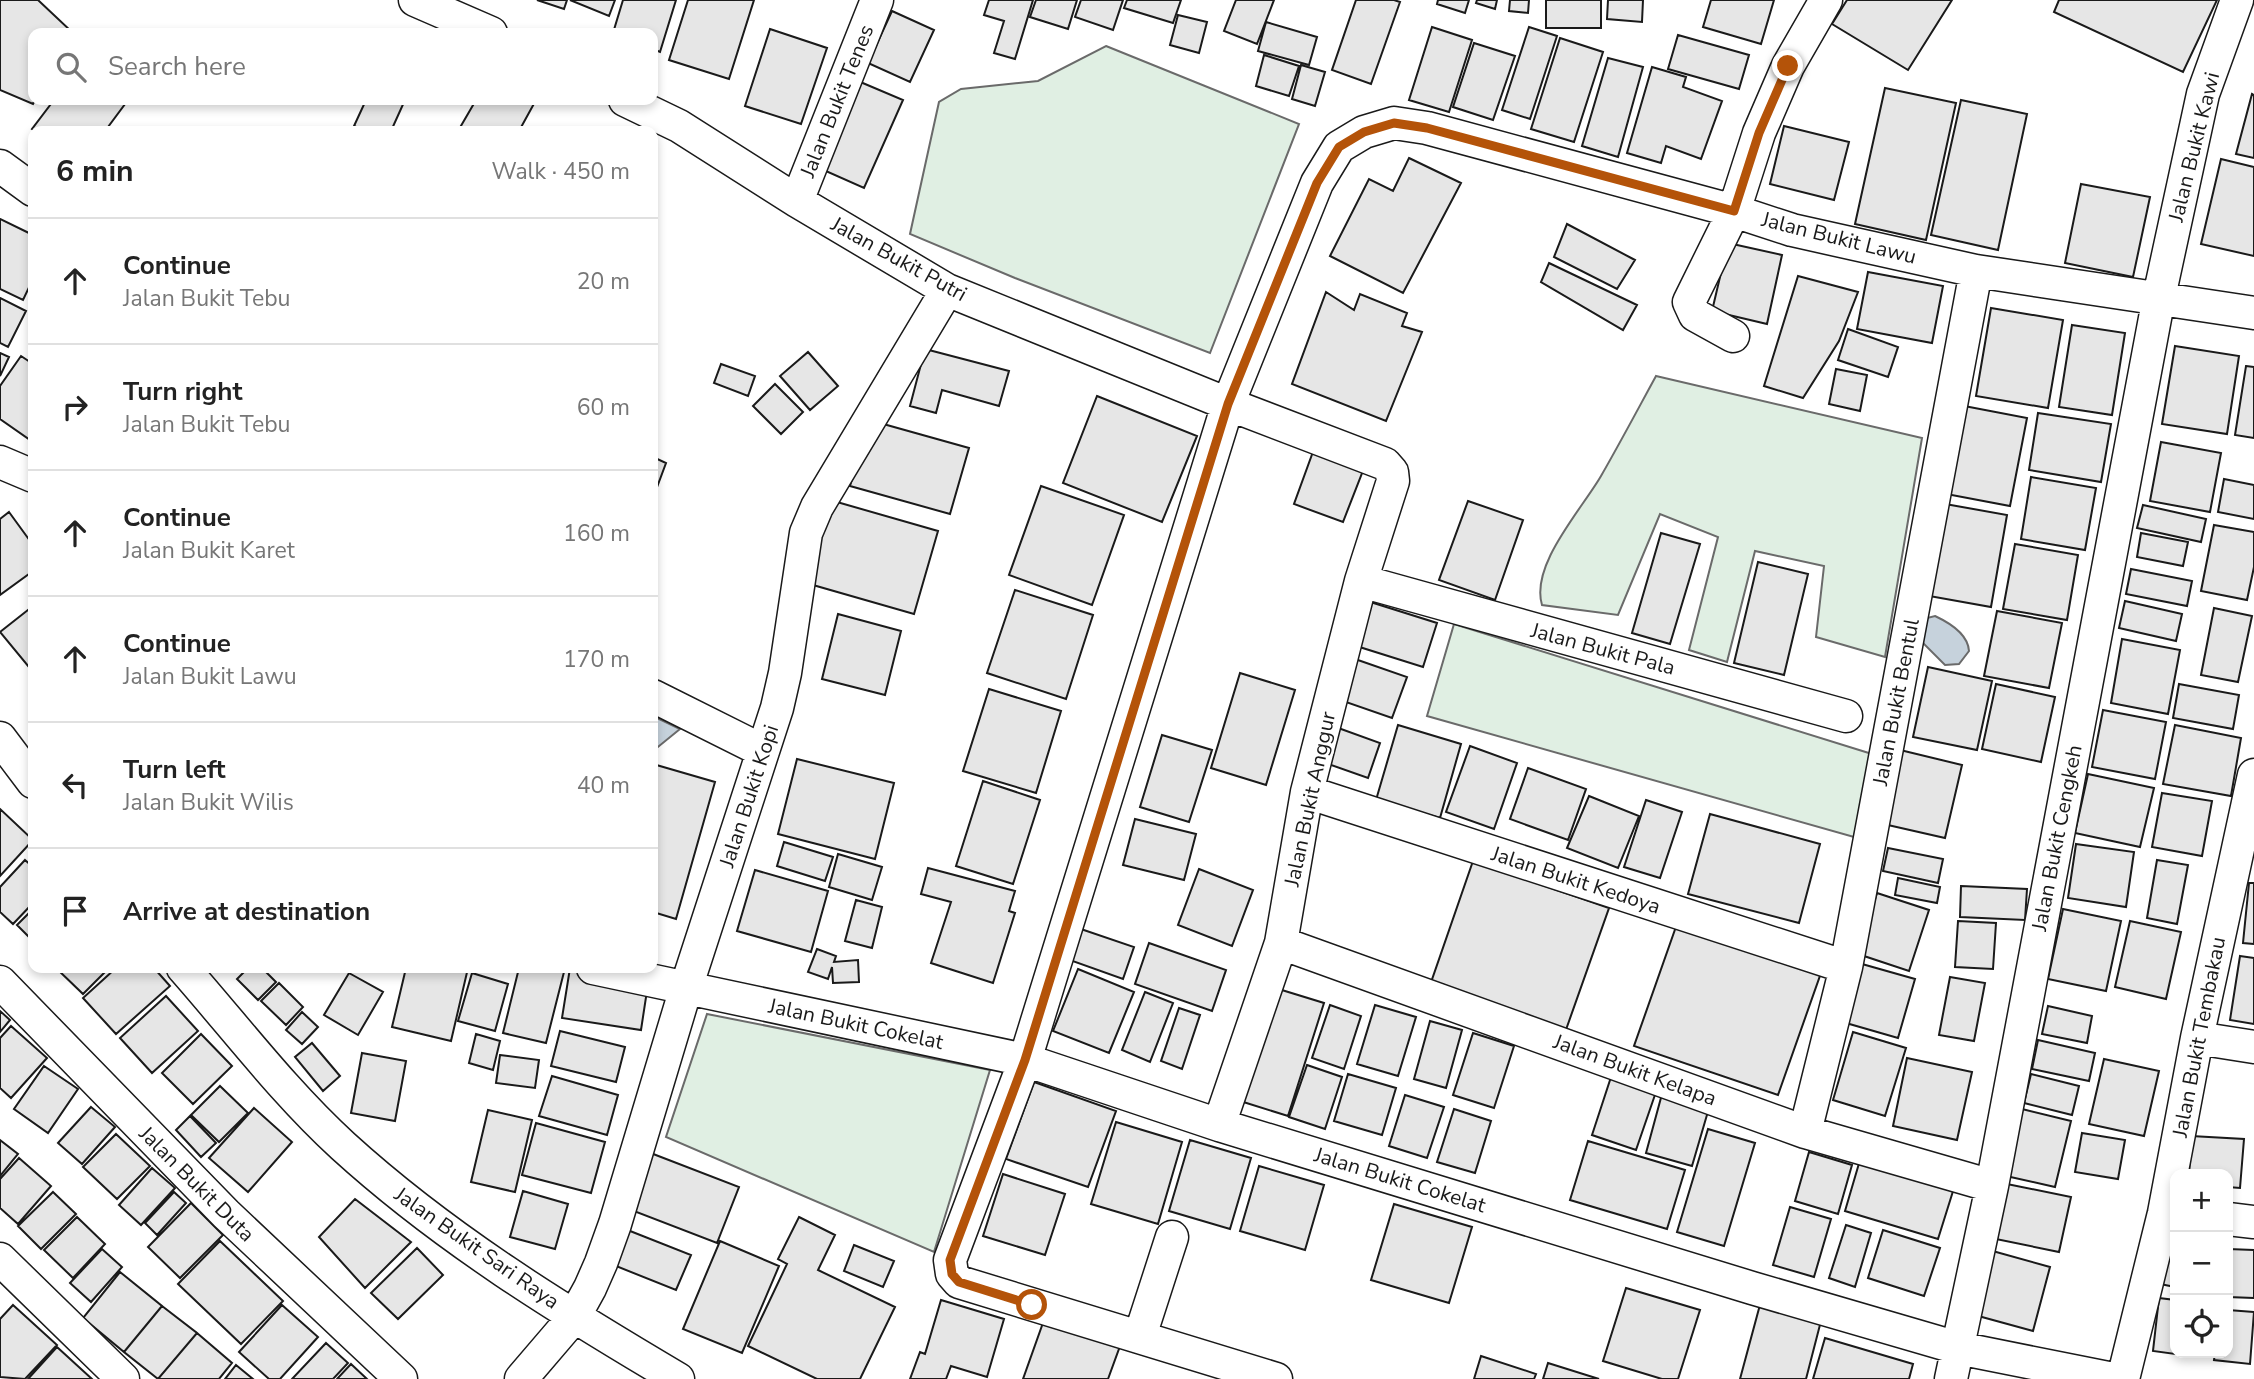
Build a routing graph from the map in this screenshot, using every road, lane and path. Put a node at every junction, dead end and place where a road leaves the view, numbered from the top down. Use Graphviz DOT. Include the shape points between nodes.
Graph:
graph roads {
  1 [pos="415,0"];
  2 [pos="877,0"];
  3 [pos="1826,0"];
  4 [pos="2236,0"];
  5 [pos="479,28"];
  6 [pos="635,105"];
  7 [pos="0,166"];
  8 [pos="28,186"];
  9 [pos="797,201"];
  10 [pos="1734,211"];
  11 [pos="1976,271"];
  12 [pos="947,290"];
  13 [pos="2159,297"];
  14 [pos="2254,313"];
  15 [pos="1733,336"];
  16 [pos="1228,404"];
  17 [pos="0,461"];
  18 [pos="1392,471"];
  19 [pos="28,474"];
  20 [pos="1361,582"];
  21 [pos="658,698"];
  22 [pos="1846,716"];
  23 [pos="0,738"];
  24 [pos="763,751"];
  25 [pos="28,775"];
  26 [pos="2254,775"];
  27 [pos="1307,792"];
  28 [pos="2244,867"];
  29 [pos="1282,943"];
  30 [pos="1846,967"];
  31 [pos="187,973"];
  32 [pos="616,973"];
  33 [pos="0,982"];
  34 [pos="686,988"];
  35 [pos="2197,1038"];
  36 [pos="2254,1047"];
  37 [pos="1025,1060"];
  38 [pos="1219,1125"];
  39 [pos="1805,1132"];
  40 [pos="2177,1169"];
  41 [pos="1992,1186"];
  42 [pos="2170,1213"];
  43 [pos="2233,1220"];
  44 [pos="2254,1222"];
  45 [pos="1172,1237"];
  46 [pos="7,1280"];
  47 [pos="574,1317"];
  48 [pos="1140,1336"];
  49 [pos="1958,1348"];
  50 [pos="123,1379"];
  51 [pos="401,1379"];
  52 [pos="522,1379"];
  53 [pos="678,1379"];
  54 [pos="1276,1379"];
  55 [pos="1951,1379"];
  56 [pos="2113,1379"];
  57 [pos="2123,1379"];
  1 -- 5 [label="street"];
  2 -- 9 [label="street, Jalan Bukit Tenes"];
  3 -- 10 [label="street" via="1783,77"];
  4 -- 13 [label="street, Jalan Bukit Kawi" via="2203,94"];
  6 -- 9 [label="street, Jalan Bukit Putri" via="678,126"];
  7 -- 8 [label="street"];
  9 -- 12 [label="street, Jalan Bukit Putri"];
  10 -- 11 [label="street, Jalan Bukit Lawu" via="1792,230"];
  10 -- 15 [label="street" via="1689,302 1695,315"];
  10 -- 16 [label="street, Jalan Bukit Lawu" via="1427,128 1394,123 1364,132 1339,147 1317,183"];
  11 -- 13 [label="street, Jalan Bukit Lawu"];
  11 -- 30 [label="street, Jalan Bukit Bentul"];
  12 -- 16 [label="street, Jalan Bukit Putri"];
  12 -- 24 [label="street, Jalan Bukit Kopi" via="817,507 806,533 785,673"];
  13 -- 14 [label="street, Jalan Bukit Lawu"];
  13 -- 41 [label="street, Jalan Bukit Cengkeh"];
  16 -- 18 [label="street, Jalan Bukit Putri" via="1385,464"];
  16 -- 37 [label="street, Jalan Bukit Lawu"];
  17 -- 19 [label="street"];
  18 -- 20 [label="street, Jalan Bukit Anggur" via="1393,481"];
  20 -- 22 [label="street, Jalan Bukit Pala"];
  20 -- 27 [label="street, Jalan Bukit Anggur"];
  21 -- 24 [label="street"];
  23 -- 25 [label="street"];
  24 -- 34 [label="street, Jalan Bukit Kopi"];
  26 -- 28 [label="street, Jalan Bukit Tembakau"];
  27 -- 29 [label="street, Jalan Bukit Anggur"];
  27 -- 30 [label="street, Jalan Bukit Kedoya"];
  28 -- 35 [label="street, Jalan Bukit Tembakau"];
  29 -- 38 [label="street, Jalan Bukit Anggur"];
  29 -- 39 [label="street, Jalan Bukit Kelapa"];
  30 -- 39 [label="street, Jalan Bukit Bentul"];
  31 -- 47 [label="street, Jalan Bukit Sari Raya" via="341,1144 447,1232"];
  32 -- 34 [label="street, Jalan Bukit Cokelat"];
  33 -- 51 [label="street, Jalan Bukit Duta" via="226,1214"];
  34 -- 37 [label="street, Jalan Bukit Cokelat"];
  34 -- 47 [label="street, Jalan Bukit Kopi" via="615,1224"];
  35 -- 36 [label="street"];
  35 -- 40 [label="street, Jalan Bukit Tembakau"];
  37 -- 38 [label="street, Jalan Bukit Cokelat"];
  37 -- 48 [label="street, Jalan Bukit Lawu" via="950,1260 952,1274 959,1282"];
  38 -- 49 [label="street, Jalan Bukit Cokelat"];
  39 -- 41 [label="street, Jalan Bukit Kelapa"];
  41 -- 49 [label="street, Jalan Bukit Cengkeh"];
  42 -- 57 [label="street, Jalan Bukit Tembakau"];
  43 -- 44 [label="street"];
  45 -- 48 [label="street"];
  46 -- 50 [label="street"];
  47 -- 52 [label="street, Jalan Bukit Kopi"];
  47 -- 53 [label="street, Jalan Bukit Sari Raya"];
  48 -- 54 [label="street, Jalan Bukit Lawu"];
  49 -- 55 [label="street, Jalan Bukit Cengkeh"];
  49 -- 56 [label="street, Jalan Bukit Cokelat"];
}
